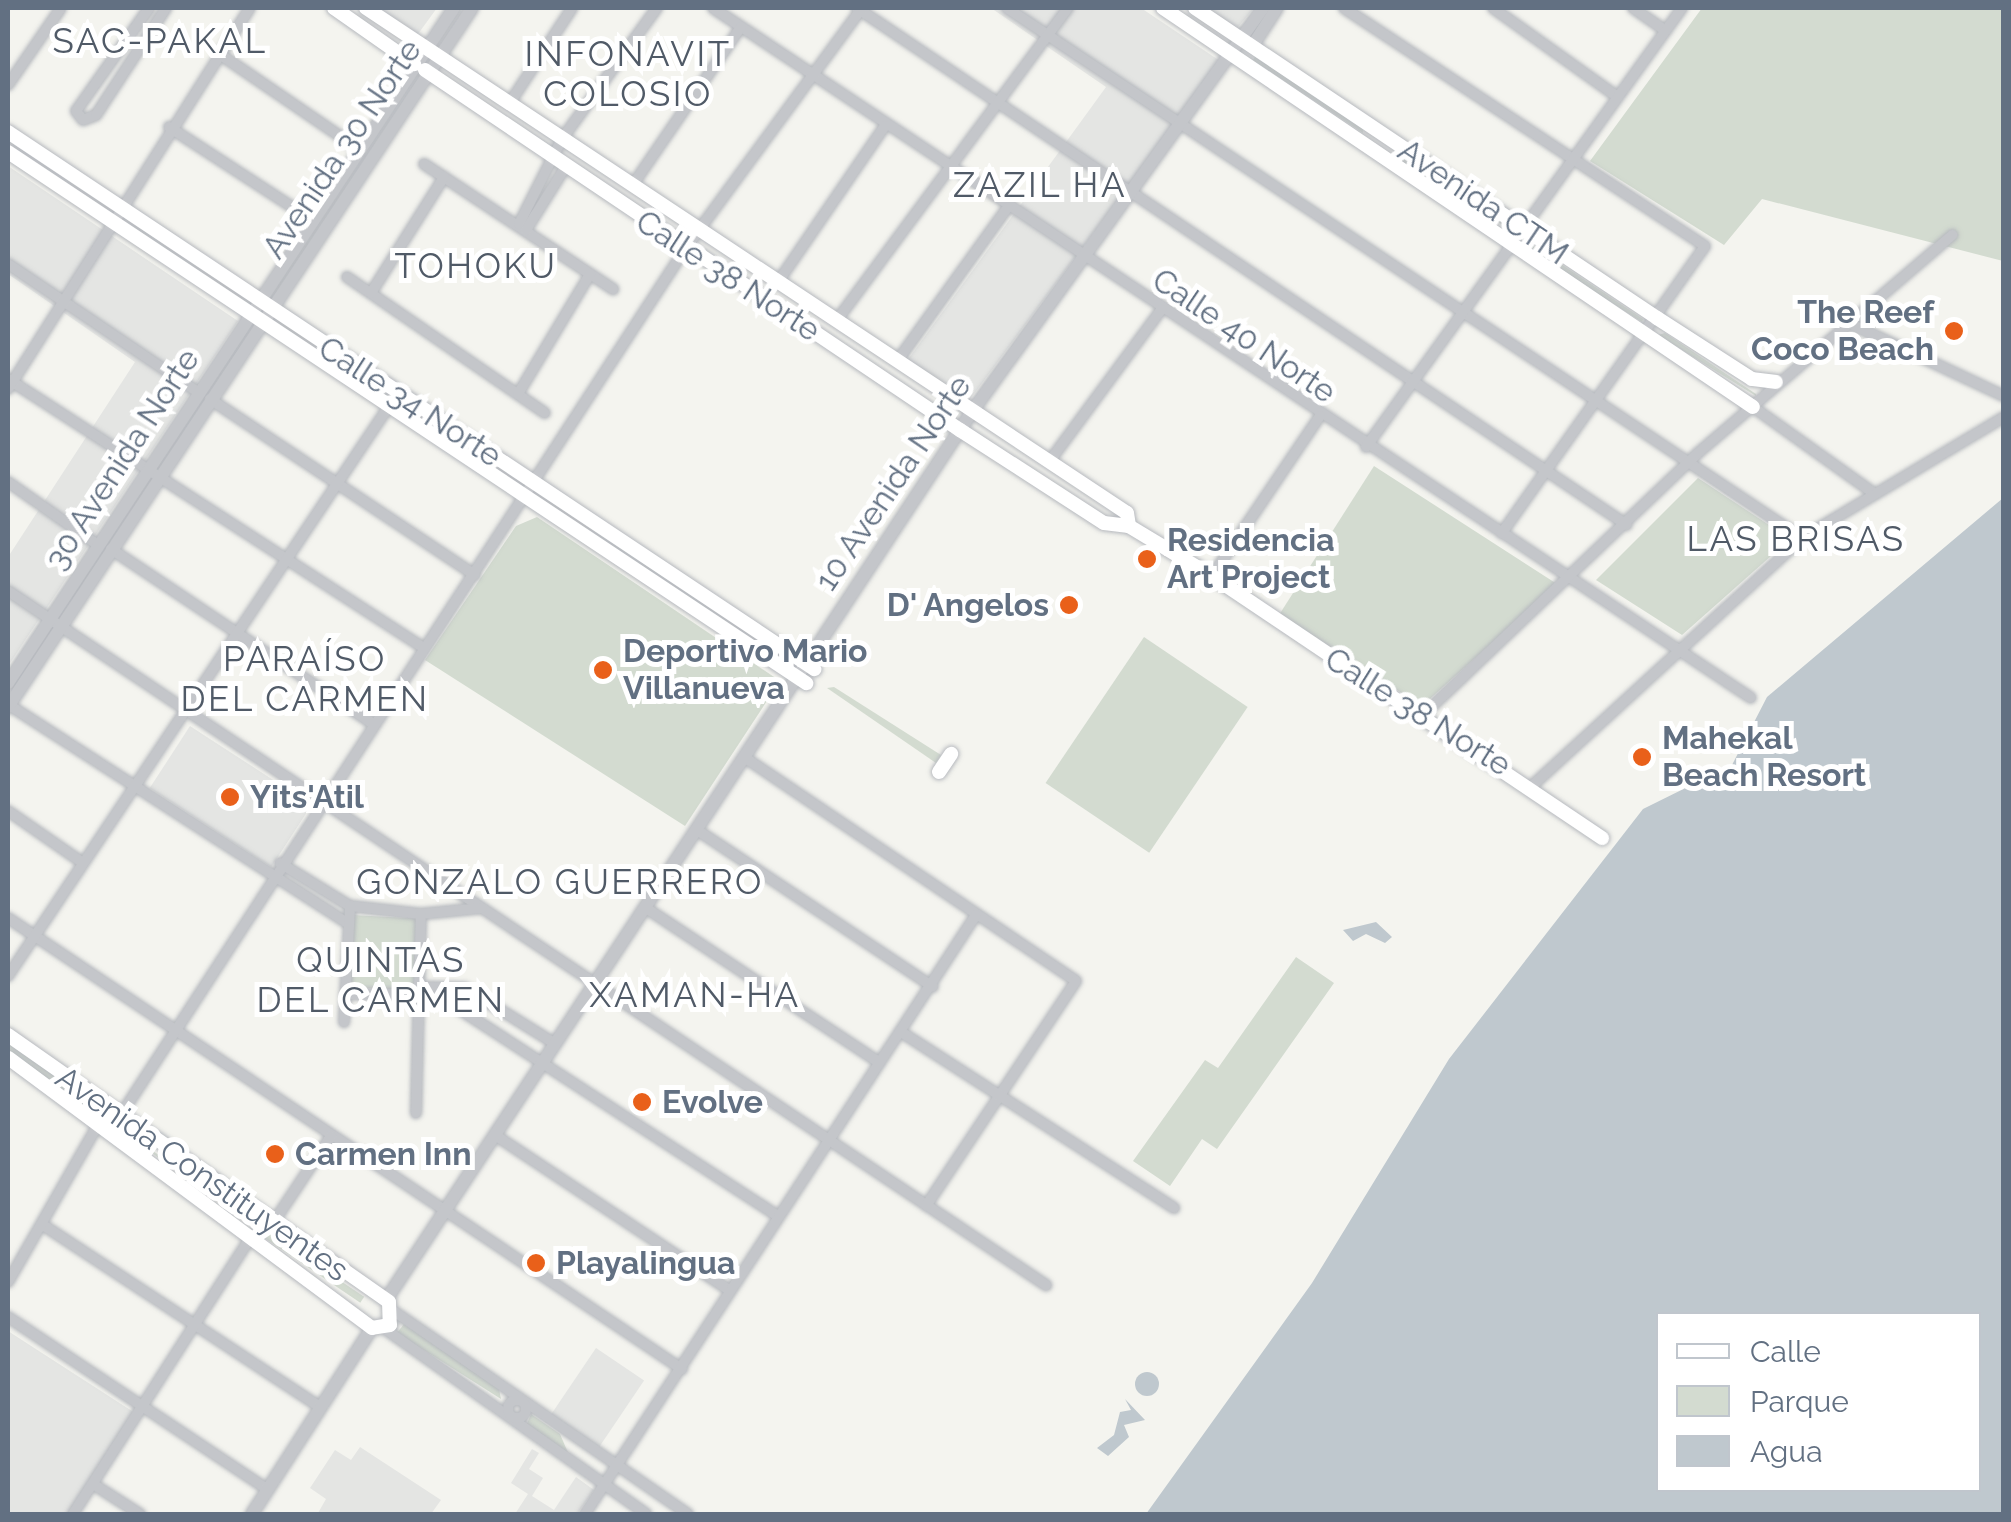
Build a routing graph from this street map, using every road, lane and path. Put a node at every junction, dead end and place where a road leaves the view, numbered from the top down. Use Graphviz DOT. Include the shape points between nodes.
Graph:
graph roads {
  1 [pos="61,8"];
  2 [pos="149,8"];
  3 [pos="166,8"];
  4 [pos="250,8"];
  5 [pos="334,8"];
  6 [pos="366,8"];
  7 [pos="454,8"];
  8 [pos="472,8"];
  9 [pos="572,8"];
  10 [pos="658,8"];
  11 [pos="714,8"];
  12 [pos="860,8"];
  13 [pos="1006,8"];
  14 [pos="1068,8"];
  15 [pos="1163,8"];
  16 [pos="1195,8"];
  17 [pos="1263,8"];
  18 [pos="1277,8"];
  19 [pos="1344,8"];
  20 [pos="1493,8"];
  21 [pos="1633,8"];
  22 [pos="1682,8"];
  23 [pos="741,26"];
  24 [pos="1666,31"];
  25 [pos="1048,36"];
  26 [pos="1248,42"];
  27 [pos="431,52"];
  28 [pos="221,54"];
  29 [pos="1238,58"];
  30 [pos="419,67"];
  31 [pos="812,74"];
  32 [pos="8,85"];
  33 [pos="1618,97"];
  34 [pos="997,101"];
  35 [pos="508,104"];
  36 [pos="169,126"];
  37 [pos="885,126"];
  38 [pos="1178,126"];
  39 [pos="8,132"];
  40 [pos="1366,135"];
  41 [pos="562,140"];
  42 [pos="360,149"];
  43 [pos="8,152"];
  44 [pos="1572,160"];
  45 [pos="424,164"];
  46 [pos="559,165"];
  47 [pos="950,166"];
  48 [pos="444,177"];
  49 [pos="632,186"];
  50 [pos="1133,192"];
  51 [pos="1008,207"];
  52 [pos="117,216"];
  53 [pos="312,220"];
  54 [pos="1519,225"];
  55 [pos="522,227"];
  56 [pos="700,232"];
  57 [pos="1952,235"];
  58 [pos="1506,242"];
  59 [pos="685,248"];
  60 [pos="1088,261"];
  61 [pos="8,264"];
  62 [pos="590,274"];
  63 [pos="347,277"];
  64 [pos="778,282"];
  65 [pos="613,288"];
  66 [pos="371,294"];
  67 [pos="66,302"];
  68 [pos="263,305"];
  69 [pos="1160,310"];
  70 [pos="1455,311"];
  71 [pos="1658,318"];
  72 [pos="254,319"];
  73 [pos="836,320"];
  74 [pos="1854,325"];
  75 [pos="1644,335"];
  76 [pos="822,336"];
  77 [pos="898,360"];
  78 [pos="1413,381"];
  79 [pos="1776,382"];
  80 [pos="9,384"];
  81 [pos="396,393"];
  82 [pos="518,394"];
  83 [pos="205,396"];
  84 [pos="2004,396"];
  85 [pos="1595,404"];
  86 [pos="389,407"];
  87 [pos="1753,407"];
  88 [pos="971,412"];
  89 [pos="545,413"];
  90 [pos="1320,416"];
  91 [pos="2004,417"];
  92 [pos="960,430"];
  93 [pos="1366,447"];
  94 [pos="1049,462"];
  95 [pos="1693,465"];
  96 [pos="1547,468"];
  97 [pos="154,471"];
  98 [pos="8,482"];
  99 [pos="338,483"];
  100 [pos="531,490"];
  101 [pos="1875,494"];
  102 [pos="1628,525"];
  103 [pos="1129,526"];
  104 [pos="1502,532"];
  105 [pos="1802,538"];
  106 [pos="104,547"];
  107 [pos="292,562"];
  108 [pos="475,575"];
  109 [pos="1212,576"];
  110 [pos="1566,578"];
  111 [pos="8,591"];
  112 [pos="54,624"];
  113 [pos="237,636"];
  114 [pos="424,648"];
  115 [pos="1674,654"];
  116 [pos="804,673"];
  117 [pos="8,683"];
  118 [pos="1751,698"];
  119 [pos="8,706"];
  120 [pos="183,710"];
  121 [pos="1423,715"];
  122 [pos="372,723"];
  123 [pos="951,754"];
  124 [pos="744,756"];
  125 [pos="939,772"];
  126 [pos="1534,784"];
  127 [pos="136,786"];
  128 [pos="322,800"];
  129 [pos="8,810"];
  130 [pos="697,830"];
  131 [pos="1602,838"];
  132 [pos="84,863"];
  133 [pos="280,863"];
  134 [pos="272,876"];
  135 [pos="350,906"];
  136 [pos="483,908"];
  137 [pos="646,908"];
  138 [pos="421,914"];
  139 [pos="976,915"];
  140 [pos="8,918"];
  141 [pos="348,924"];
  142 [pos="35,934"];
  143 [pos="8,976"];
  144 [pos="597,982"];
  145 [pos="933,987"];
  146 [pos="420,990"];
  147 [pos="345,994"];
  148 [pos="344,1022"];
  149 [pos="174,1028"];
  150 [pos="901,1032"];
  151 [pos="8,1035"];
  152 [pos="554,1042"];
  153 [pos="544,1058"];
  154 [pos="879,1062"];
  155 [pos="10,1065"];
  156 [pos="996,1093"];
  157 [pos="111,1112"];
  158 [pos="416,1114"];
  159 [pos="106,1131"];
  160 [pos="495,1135"];
  161 [pos="331,1136"];
  162 [pos="830,1138"];
  163 [pos="926,1206"];
  164 [pos="1174,1208"];
  165 [pos="451,1216"];
  166 [pos="778,1216"];
  167 [pos="271,1224"];
  168 [pos="43,1226"];
  169 [pos="252,1235"];
  170 [pos="8,1282"];
  171 [pos="1046,1285"];
  172 [pos="729,1290"];
  173 [pos="391,1306"];
  174 [pos="8,1317"];
  175 [pos="195,1325"];
  176 [pos="378,1328"];
  177 [pos="682,1369"];
  178 [pos="523,1402"];
  179 [pos="142,1406"];
  180 [pos="320,1407"];
  181 [pos="511,1415"];
  182 [pos="619,1467"];
  183 [pos="93,1484"];
  184 [pos="605,1487"];
  185 [pos="268,1490"];
  186 [pos="73,1514"];
  187 [pos="140,1514"];
  188 [pos="252,1514"];
  189 [pos="586,1514"];
  190 [pos="646,1514"];
  191 [pos="688,1514"];
  1 -- 32 [label="street"];
  2 -- 3 [label="street" via="76,111 83,120 96,115"];
  4 -- 28 [label="street"];
  5 -- 30 [label="main road, Calle 38 Norte"];
  6 -- 27 [label="main road, Calle 38 Norte"];
  7 -- 27 [label="street, Avenida 30 Norte"];
  8 -- 27 [label="street, Avenida 30 Norte"];
  9 -- 35 [label="street"];
  10 -- 41 [label="street"];
  11 -- 23 [label="street, Calle 40 Norte"];
  12 -- 31 [label="street"];
  12 -- 34 [label="street"];
  13 -- 25 [label="street"];
  14 -- 25 [label="street"];
  15 -- 29 [label="main road"];
  16 -- 26 [label="main road, Avenida CTM"];
  17 -- 26 [label="street, 10 Avenida Norte"];
  18 -- 26 [label="street, 10 Avenida Norte"];
  19 -- 44 [label="street"];
  20 -- 33 [label="street"];
  21 -- 24 [label="street"];
  22 -- 24 [label="street"];
  23 -- 31 [label="street, Calle 40 Norte"];
  23 -- 49 [label="street"];
  24 -- 33 [label="street"];
  25 -- 34 [label="street"];
  25 -- 38 [label="street"];
  26 -- 29 [label="street, 10 Avenida Norte"];
  26 -- 40 [label="main road, Avenida CTM"];
  27 -- 30 [label="street, Avenida 30 Norte"];
  27 -- 35 [label="main road, Calle 38 Norte"];
  28 -- 36 [label="street"];
  28 -- 42 [label="street"];
  29 -- 38 [label="street, 10 Avenida Norte"];
  29 -- 40 [label="main road"];
  30 -- 42 [label="street, Avenida 30 Norte"];
  30 -- 46 [label="main road, Calle 38 Norte"];
  30 -- 68 [label="street, Avenida 30 Norte"];
  31 -- 37 [label="street, Calle 40 Norte"];
  31 -- 56 [label="street"];
  33 -- 44 [label="street"];
  34 -- 47 [label="street"];
  34 -- 50 [label="street"];
  35 -- 41 [label="main road, Calle 38 Norte"];
  36 -- 52 [label="street"];
  36 -- 53 [label="street"];
  37 -- 47 [label="street, Calle 40 Norte"];
  37 -- 64 [label="street"];
  38 -- 50 [label="street, 10 Avenida Norte"];
  38 -- 70 [label="street"];
  39 -- 52 [label="main road, Calle 34 Norte"];
  40 -- 54 [label="main road, Avenida CTM"];
  40 -- 58 [label="main road"];
  41 -- 46 [label="street"];
  41 -- 49 [label="main road, Calle 38 Norte"];
  42 -- 53 [label="street, Avenida 30 Norte"];
  43 -- 52 [label="main road, Calle 34 Norte"];
  44 -- 54 [label="street"];
  44 -- 71 [label="street" via="1705,246"];
  45 -- 48 [label="street"];
  46 -- 55 [label="street"];
  46 -- 59 [label="main road, Calle 38 Norte"];
  47 -- 51 [label="street, Calle 40 Norte"];
  47 -- 73 [label="street"];
  48 -- 55 [label="street"];
  48 -- 66 [label="street"];
  49 -- 56 [label="main road, Calle 38 Norte"];
  50 -- 60 [label="street, 10 Avenida Norte"];
  50 -- 78 [label="street"];
  51 -- 60 [label="street, Calle 40 Norte"];
  51 -- 77 [label="street"];
  52 -- 67 [label="street"];
  52 -- 68 [label="main road, Calle 34 Norte"];
  52 -- 72 [label="main road, Calle 34 Norte"];
  53 -- 68 [label="street, Avenida 30 Norte"];
  54 -- 58 [label="street"];
  54 -- 71 [label="main road, Avenida CTM"];
  55 -- 62 [label="street"];
  56 -- 59 [label="street"];
  56 -- 64 [label="main road, Calle 38 Norte"];
  57 -- 74 [label="street"];
  58 -- 70 [label="street"];
  58 -- 75 [label="main road"];
  59 -- 76 [label="main road, Calle 38 Norte"];
  59 -- 100 [label="street"];
  60 -- 69 [label="street, Calle 40 Norte"];
  60 -- 88 [label="street, 10 Avenida Norte"];
  61 -- 67 [label="street"];
  62 -- 65 [label="street"];
  62 -- 82 [label="street"];
  63 -- 66 [label="street"];
  64 -- 73 [label="main road, Calle 38 Norte"];
  66 -- 82 [label="street"];
  67 -- 80 [label="street"];
  67 -- 83 [label="street"];
  68 -- 72 [label="street, Avenida 30 Norte"];
  68 -- 81 [label="main road, Calle 34 Norte"];
  69 -- 90 [label="street, Calle 40 Norte"];
  69 -- 94 [label="street"];
  70 -- 78 [label="street"];
  70 -- 85 [label="street"];
  71 -- 75 [label="street"];
  71 -- 79 [label="main road, Avenida CTM" via="1752,379"];
  72 -- 83 [label="street, 30 Avenida Norte"];
  72 -- 86 [label="main road, Calle 34 Norte"];
  73 -- 76 [label="main road"];
  73 -- 77 [label="main road, Calle 38 Norte"];
  74 -- 79 [label="street"];
  74 -- 84 [label="street"];
  75 -- 85 [label="street"];
  75 -- 87 [label="main road"];
  76 -- 92 [label="main road, Calle 38 Norte"];
  77 -- 88 [label="main road, Calle 38 Norte"];
  78 -- 93 [label="street"];
  78 -- 96 [label="street"];
  79 -- 87 [label="street"];
  80 -- 97 [label="street"];
  81 -- 86 [label="street"];
  81 -- 100 [label="main road, Calle 34 Norte"];
  82 -- 89 [label="street"];
  83 -- 97 [label="street"];
  83 -- 99 [label="street"];
  85 -- 95 [label="street"];
  85 -- 96 [label="street"];
  86 -- 99 [label="street"];
  86 -- 100 [label="main road, Calle 34 Norte"];
  87 -- 95 [label="street"];
  87 -- 101 [label="street"];
  88 -- 92 [label="street, 10 Avenida Norte"];
  88 -- 94 [label="main road, Calle 38 Norte"];
  90 -- 93 [label="street, Calle 40 Norte"];
  90 -- 109 [label="street"];
  91 -- 101 [label="street"];
  92 -- 103 [label="main road, Calle 38 Norte" via="1104,523"];
  92 -- 116 [label="street, 10 Avenida Norte"];
  93 -- 104 [label="street, Calle 40 Norte"];
  94 -- 103 [label="main road, Calle 38 Norte" via="1126,513"];
  95 -- 102 [label="street"];
  95 -- 105 [label="street"];
  96 -- 102 [label="street"];
  96 -- 104 [label="street"];
  97 -- 106 [label="street"];
  97 -- 107 [label="street"];
  98 -- 106 [label="street"];
  99 -- 107 [label="street"];
  99 -- 108 [label="street"];
  100 -- 108 [label="street"];
  100 -- 116 [label="main road, Calle 34 Norte"];
  101 -- 105 [label="street"];
  102 -- 110 [label="street"];
  103 -- 109 [label="main road, Calle 38 Norte"];
  104 -- 110 [label="street, Calle 40 Norte"];
  105 -- 115 [label="street"];
  106 -- 112 [label="street, 30 Avenida Norte"];
  106 -- 112 [label="street, 30 Avenida Norte" via="90,579"];
  106 -- 113 [label="street"];
  107 -- 113 [label="street"];
  107 -- 114 [label="street"];
  108 -- 114 [label="street"];
  109 -- 121 [label="main road, Calle 38 Norte"];
  110 -- 115 [label="street, Calle 40 Norte"];
  110 -- 121 [label="street"];
  111 -- 112 [label="street"];
  112 -- 117 [label="street, 30 Avenida Norte"];
  112 -- 119 [label="street, 30 Avenida Norte"];
  112 -- 120 [label="street"];
  113 -- 120 [label="street"];
  113 -- 122 [label="street"];
  114 -- 122 [label="street"];
  115 -- 118 [label="street, Calle 40 Norte"];
  115 -- 126 [label="street"];
  116 -- 124 [label="street, 10 Avenida Norte"];
  119 -- 127 [label="street"];
  120 -- 127 [label="street"];
  120 -- 128 [label="street"];
  121 -- 126 [label="main road, Calle 38 Norte"];
  122 -- 128 [label="street"];
  123 -- 125 [label="main road"];
  124 -- 130 [label="street, 10 Avenida Norte"];
  124 -- 139 [label="street"];
  126 -- 131 [label="main road, Calle 38 Norte"];
  127 -- 132 [label="street"];
  127 -- 134 [label="street"];
  128 -- 133 [label="street"];
  128 -- 136 [label="street"];
  129 -- 132 [label="street"];
  130 -- 137 [label="street, 10 Avenida Norte"];
  130 -- 145 [label="street"];
  132 -- 142 [label="street"];
  133 -- 134 [label="street"];
  133 -- 135 [label="street"];
  134 -- 141 [label="street"];
  134 -- 149 [label="street"];
  135 -- 138 [label="street"];
  135 -- 141 [label="street"];
  136 -- 138 [label="street"];
  136 -- 144 [label="street"];
  137 -- 144 [label="street, 10 Avenida Norte"];
  137 -- 154 [label="street"];
  138 -- 146 [label="street"];
  139 -- 145 [label="street"];
  139 -- 156 [label="street" via="1076,981"];
  140 -- 142 [label="street"];
  141 -- 147 [label="street"];
  142 -- 143 [label="street"];
  142 -- 149 [label="street"];
  144 -- 152 [label="street, 10 Avenida Norte"];
  144 -- 162 [label="street"];
  145 -- 150 [label="street"];
  146 -- 147 [label="street"];
  146 -- 152 [label="street" via="465,988"];
  146 -- 153 [label="street"];
  146 -- 158 [label="street"];
  147 -- 148 [label="street"];
  149 -- 157 [label="street"];
  149 -- 161 [label="street"];
  150 -- 154 [label="street"];
  150 -- 156 [label="street"];
  151 -- 157 [label="main road, Avenida Constituyentes"];
  152 -- 153 [label="street, 10 Avenida Norte"];
  153 -- 160 [label="street, 10 Avenida Norte"];
  153 -- 166 [label="street"];
  154 -- 162 [label="street"];
  155 -- 159 [label="main road, Avenida Constituyentes"];
  156 -- 163 [label="street"];
  156 -- 164 [label="street"];
  157 -- 159 [label="street"];
  157 -- 167 [label="main road, Avenida Constituyentes"];
  159 -- 168 [label="street"];
  159 -- 169 [label="main road, Avenida Constituyentes"];
  160 -- 165 [label="street, 10 Avenida Norte"];
  160 -- 172 [label="street"];
  161 -- 165 [label="street"];
  161 -- 167 [label="street"];
  162 -- 163 [label="street"];
  162 -- 166 [label="street"];
  163 -- 171 [label="street"];
  165 -- 173 [label="street, 10 Avenida Norte"];
  165 -- 177 [label="street"];
  166 -- 172 [label="street"];
  167 -- 169 [label="street"];
  167 -- 173 [label="main road, Avenida Constituyentes"];
  168 -- 170 [label="street"];
  168 -- 175 [label="street"];
  169 -- 175 [label="street"];
  169 -- 176 [label="main road, Avenida Constituyentes"];
  172 -- 177 [label="street"];
  173 -- 176 [label="main road"];
  173 -- 178 [label="street, Avenida Constituyentes"];
  174 -- 179 [label="street"];
  175 -- 179 [label="street"];
  175 -- 180 [label="street"];
  176 -- 180 [label="street"];
  176 -- 181 [label="street, Avenida Constituyentes"];
  177 -- 182 [label="street"];
  178 -- 181 [label="street" via="510,1403"];
  178 -- 182 [label="street, Avenida Constituyentes"];
  179 -- 183 [label="street"];
  179 -- 185 [label="street"];
  180 -- 185 [label="street"];
  181 -- 184 [label="street, Avenida Constituyentes"];
  182 -- 184 [label="street"];
  182 -- 191 [label="street, Avenida Constituyentes"];
  183 -- 186 [label="street"];
  183 -- 187 [label="street"];
  184 -- 189 [label="street"];
  184 -- 190 [label="street, Avenida Constituyentes"];
  185 -- 188 [label="street"];
}
